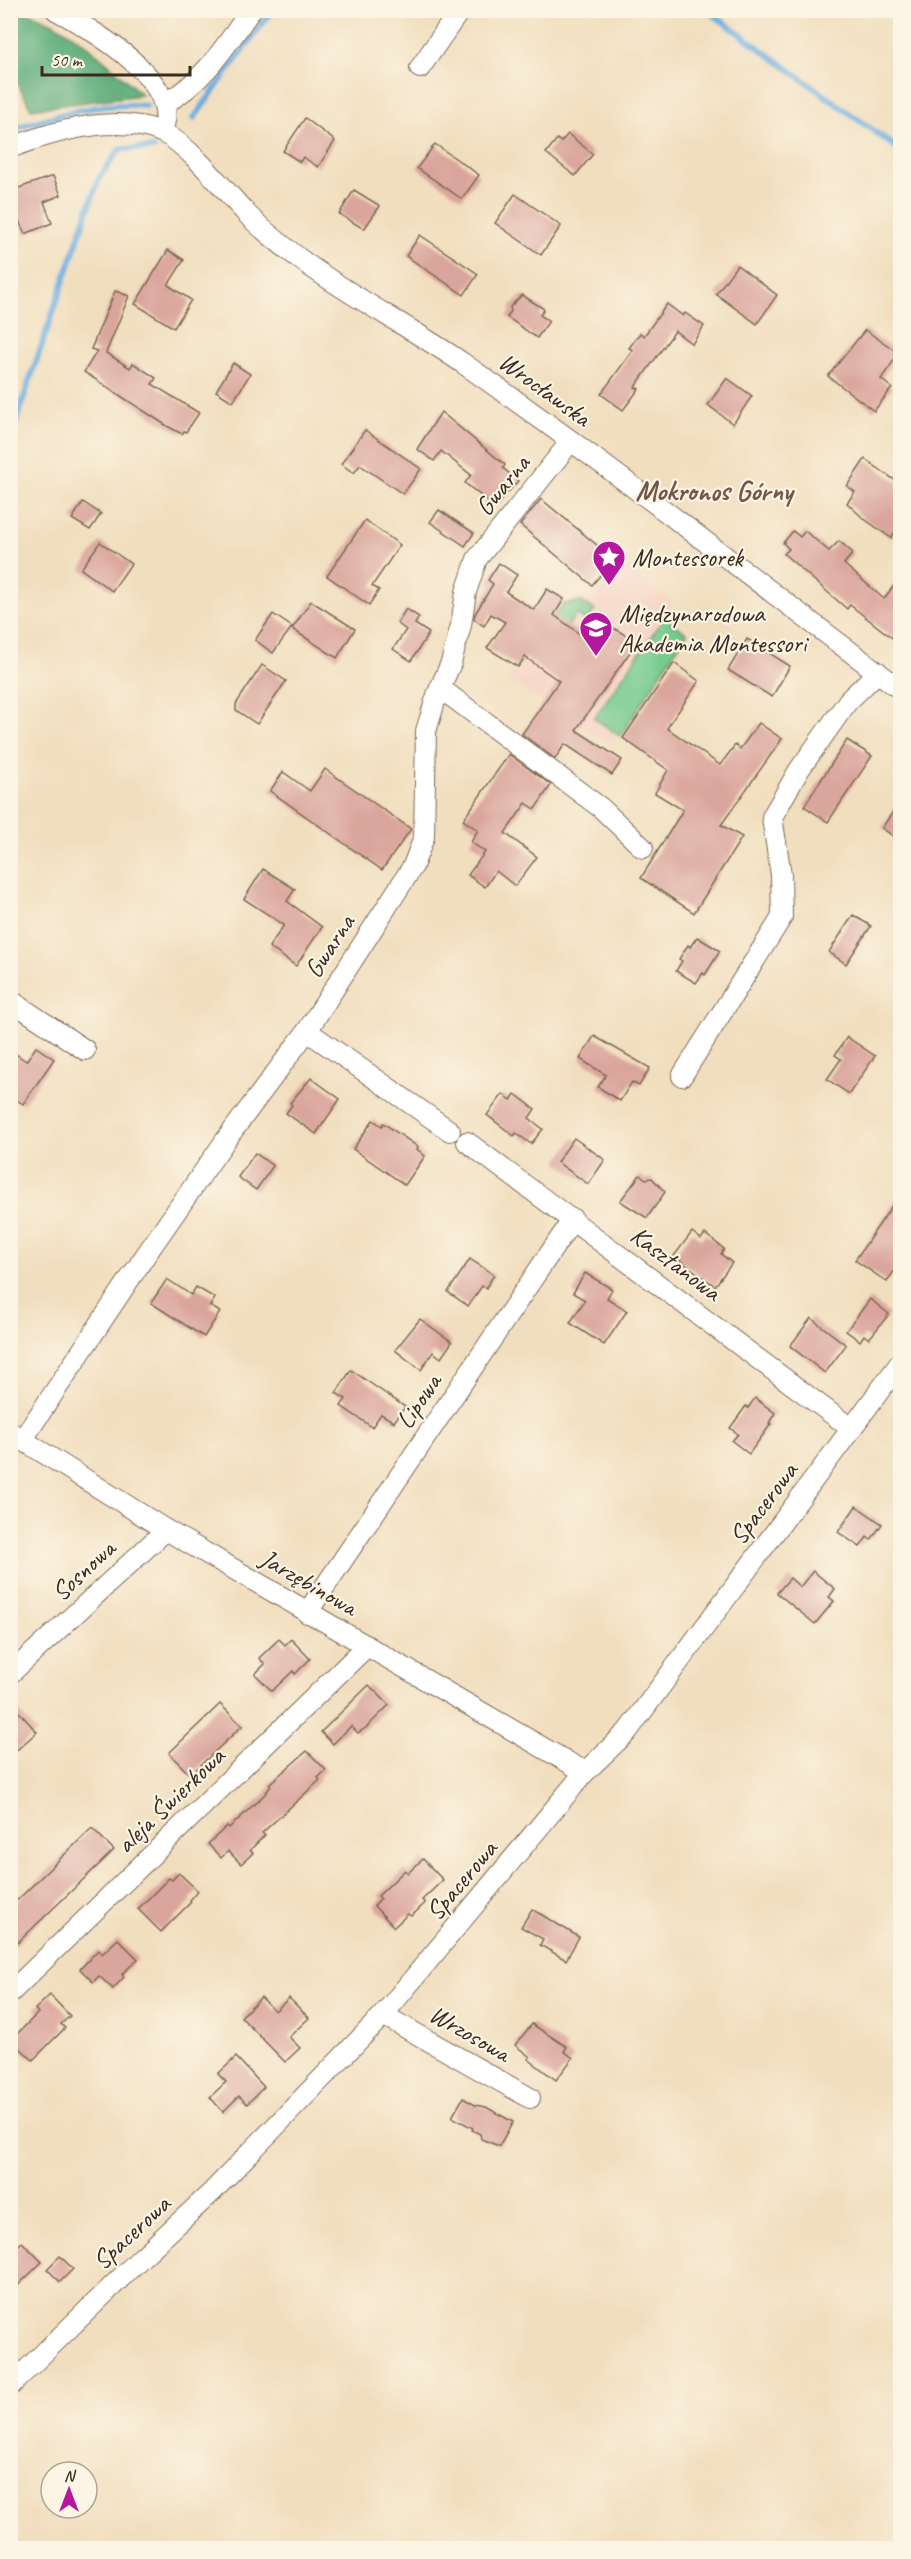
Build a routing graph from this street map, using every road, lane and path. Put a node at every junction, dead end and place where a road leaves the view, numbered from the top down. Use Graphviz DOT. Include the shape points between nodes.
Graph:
graph roads {
  1 [pos="56,10"];
  2 [pos="251,10"];
  3 [pos="460,10"];
  4 [pos="420,68"];
  5 [pos="165,103"];
  6 [pos="161,132"];
  7 [pos="10,148"];
  8 [pos="571,441"];
  9 [pos="878,672"];
  10 [pos="440,688"];
  11 [pos="900,689"];
  12 [pos="643,848"];
  13 [pos="10,1000"];
  14 [pos="307,1031"];
  15 [pos="85,1050"];
  16 [pos="682,1076"];
  17 [pos="450,1131"];
  18 [pos="467,1142"];
  19 [pos="573,1219"];
  20 [pos="900,1364"];
  21 [pos="852,1429"];
  22 [pos="17,1436"];
  23 [pos="166,1530"];
  24 [pos="307,1612"];
  25 [pos="367,1646"];
  26 [pos="10,1674"];
  27 [pos="585,1772"];
  28 [pos="10,1993"];
  29 [pos="383,2015"];
  30 [pos="530,2098"];
  31 [pos="10,2386"];
  1 -- 5 [label="street" via="99,35 129,59"];
  2 -- 5 [label="street" via="210,67 182,94"];
  3 -- 4 [label="street"];
  5 -- 6 [label="street" via="166,122"];
  6 -- 7 [label="street" via="140,126 95,126"];
  6 -- 8 [label="street, Wrocławska" via="176,141 248,216 305,263 455,358"];
  8 -- 9 [label="street, Wrocławska"];
  8 -- 10 [label="street, Gwarna" via="477,559 451,663"];
  9 -- 11 [label="street, Wrocławska"];
  9 -- 16 [label="street" via="848,701 799,770 772,817 782,875 782,917"];
  10 -- 12 [label="street" via="601,808"];
  10 -- 14 [label="street, Gwarna" via="426,731 424,837 413,866"];
  13 -- 15 [label="street"];
  14 -- 17 [label="street"];
  14 -- 22 [label="street, Gwarna"];
  18 -- 19 [label="street, Kasztanowa"];
  19 -- 21 [label="street, Kasztanowa"];
  19 -- 24 [label="street, Lipowa"];
  20 -- 21 [label="street, Spacerowa"];
  21 -- 27 [label="street, Spacerowa" via="627,1732"];
  22 -- 23 [label="street, Jarzębinowa"];
  23 -- 24 [label="street, Jarzębinowa"];
  23 -- 26 [label="street, Sosnowa"];
  24 -- 25 [label="street, Jarzębinowa"];
  25 -- 27 [label="street, Jarzębinowa"];
  25 -- 28 [label="street, aleja Świerkowa"];
  27 -- 29 [label="street, Spacerowa"];
  29 -- 30 [label="street, Wrzosowa"];
  29 -- 31 [label="street, Spacerowa" via="220,2184"];
}
